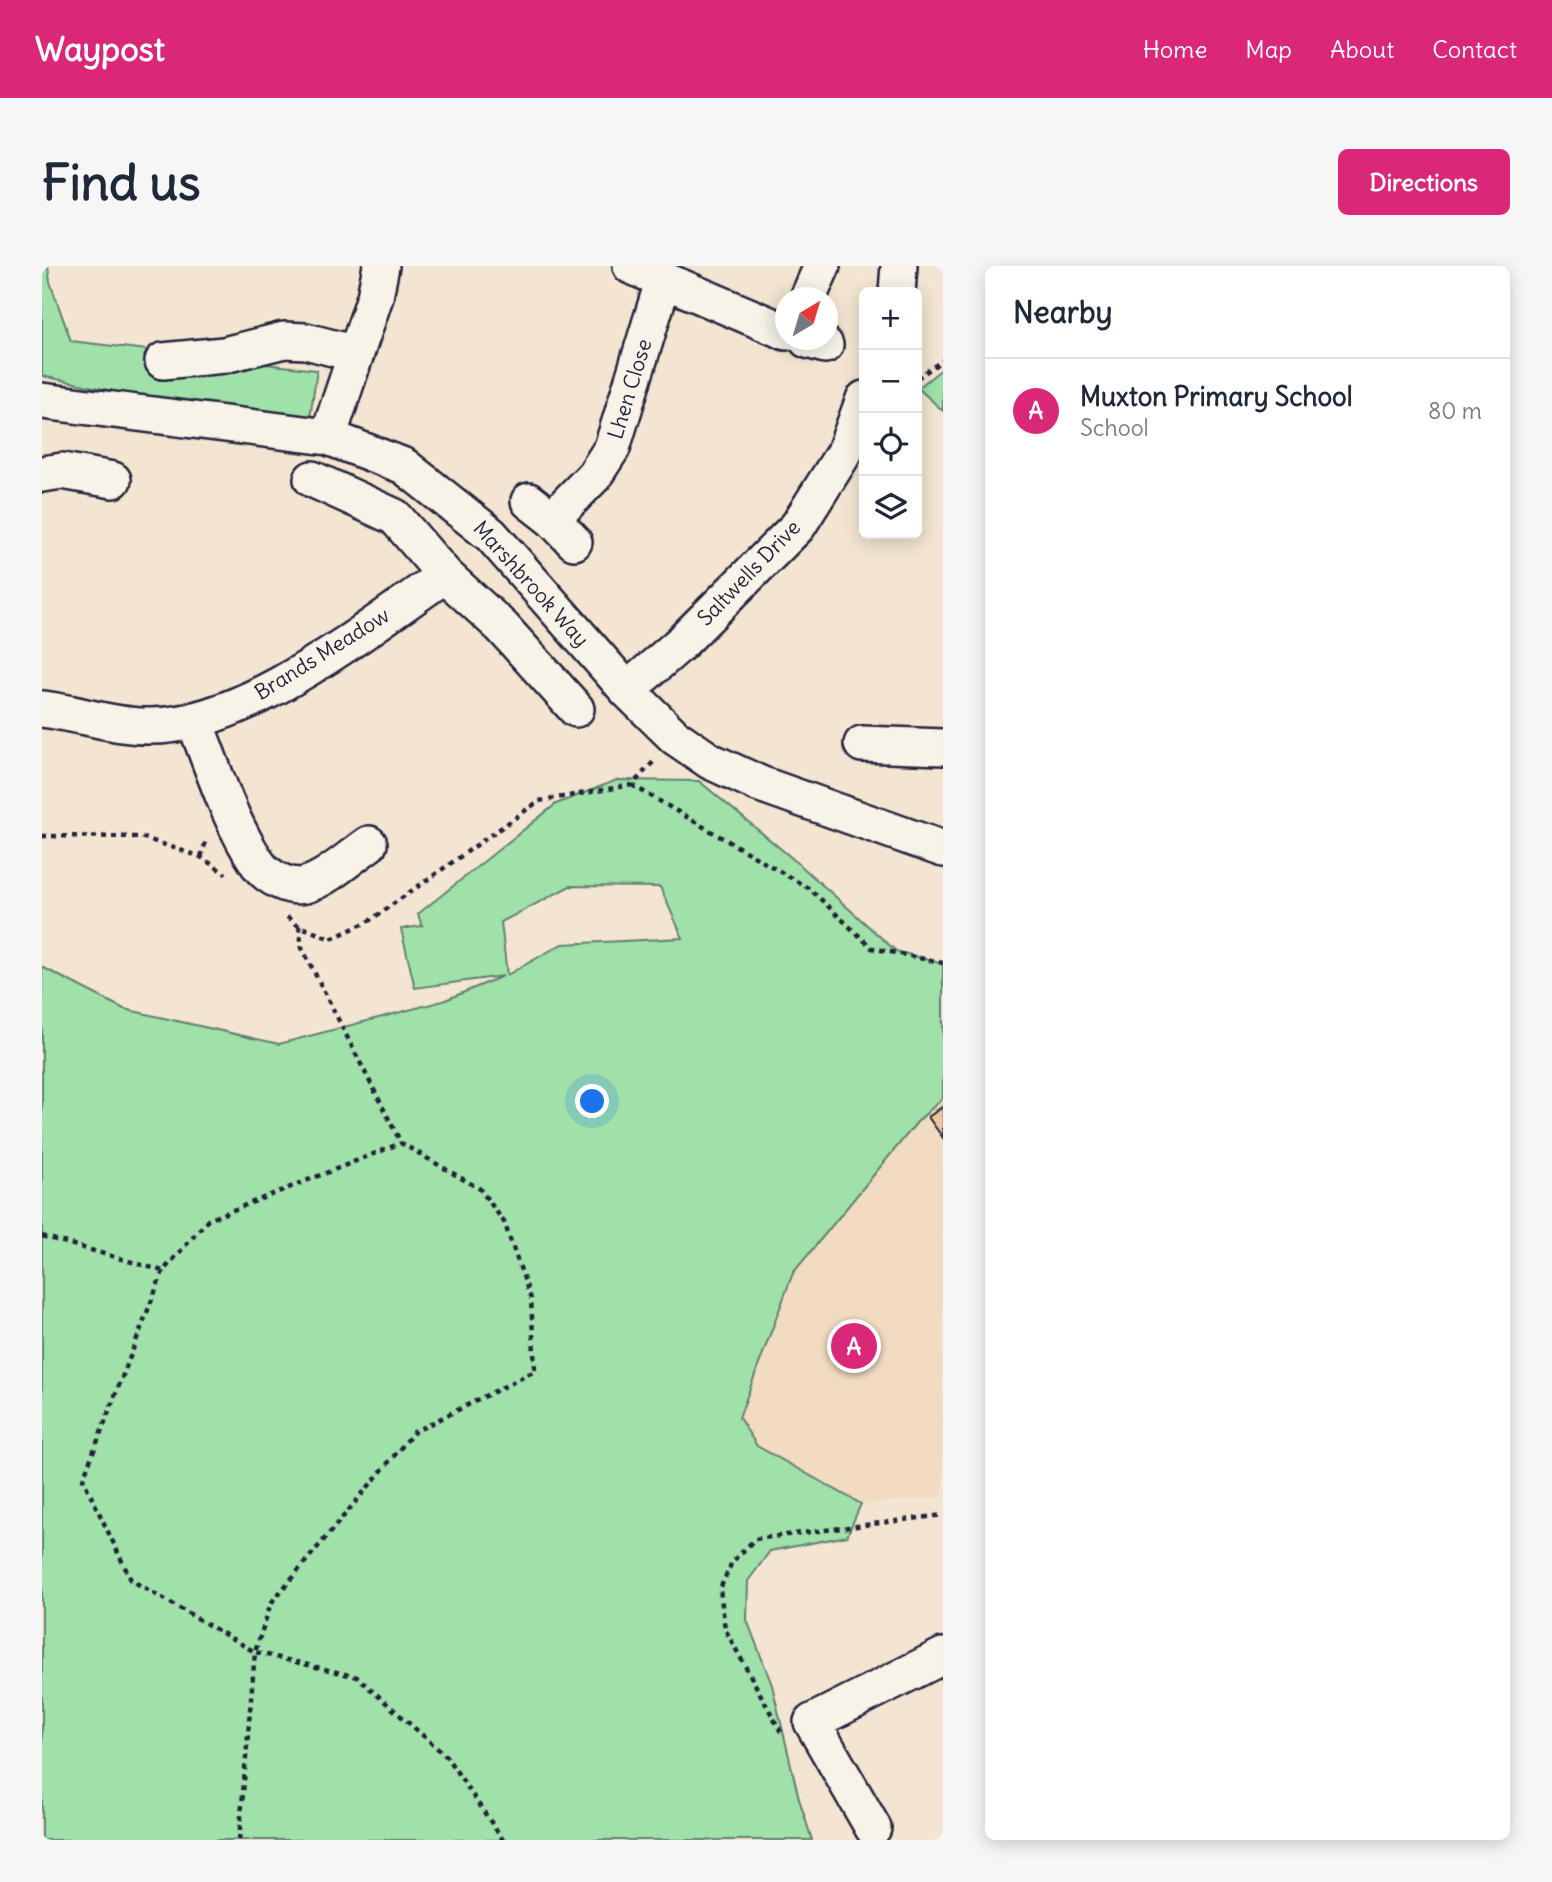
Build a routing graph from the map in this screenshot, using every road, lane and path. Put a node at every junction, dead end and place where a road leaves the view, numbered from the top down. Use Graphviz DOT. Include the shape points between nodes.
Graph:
graph roads {
  1 [pos="381,266"];
  2 [pos="631,266"];
  3 [pos="822,266"];
  4 [pos="899,266"];
  5 [pos="663,282"];
  6 [pos="813,287"];
  7 [pos="897,287"];
  8 [pos="775,328"];
  9 [pos="356,354"];
  10 [pos="943,360"];
  11 [pos="163,361"];
  12 [pos="922,375"];
  13 [pos="42,401"];
  14 [pos="859,413"];
  15 [pos="328,437"];
  16 [pos="42,474"];
  17 [pos="312,479"];
  18 [pos="114,480"];
  19 [pos="552,521"];
  20 [pos="445,575"];
  21 [pos="626,690"];
  22 [pos="42,709"];
  23 [pos="576,709"];
  24 [pos="194,720"];
  25 [pos="862,744"];
  26 [pos="943,747"];
  27 [pos="632,785"];
  28 [pos="369,844"];
  29 [pos="943,849"];
  30 [pos="299,926"];
  31 [pos="943,963"];
  32 [pos="401,1143"];
  33 [pos="42,1236"];
  34 [pos="163,1271"];
  35 [pos="943,1515"];
  36 [pos="255,1652"];
  37 [pos="943,1656"];
  38 [pos="797,1728"];
  39 [pos="873,1828"];
  40 [pos="239,1840"];
  41 [pos="503,1840"];
  1 -- 9 [label="street"];
  2 -- 5 [label="street"];
  3 -- 6 [label="street"];
  4 -- 7 [label="street"];
  5 -- 8 [label="street"];
  5 -- 19 [label="street, Lhen Close" via="612,448 594,476"];
  9 -- 11 [label="street" via="306,341 284,341 224,355"];
  9 -- 15 [label="street"];
  10 -- 12 [label="path"];
  13 -- 15 [label="street, Marshbrook Way"];
  14 -- 21 [label="street, Saltwells Drive" via="845,451 798,526 680,644"];
  15 -- 21 [label="street, Marshbrook Way" via="404,466 461,509 491,535"];
  16 -- 18 [label="street" via="62,471"];
  17 -- 20 [label="street" via="395,517"];
  20 -- 23 [label="street" via="502,627"];
  20 -- 24 [label="street, Brands Meadow" via="258,696"];
  21 -- 29 [label="street, Marshbrook Way" via="675,737 710,761 760,784"];
  22 -- 24 [label="street, Brands Meadow" via="149,727"];
  24 -- 28 [label="street" via="223,838 259,866 289,886 304,885"];
  25 -- 26 [label="street"];
  27 -- 31 [label="path" via="810,889 872,947"];
  30 -- 32 [label="path" via="302,948"];
  32 -- 34 [label="path" via="208,1220"];
  32 -- 36 [label="path" via="480,1189 504,1222 531,1299 535,1371 414,1432 271,1603"];
  33 -- 34 [label="path"];
  34 -- 36 [label="path" via="83,1479 131,1580"];
  35 -- 38 [label="path" via="755,1539 732,1562 720,1589 725,1629"];
  36 -- 40 [label="path"];
  36 -- 41 [label="path" via="357,1677 446,1756"];
  37 -- 38 [label="street"];
  38 -- 39 [label="street"];
}
